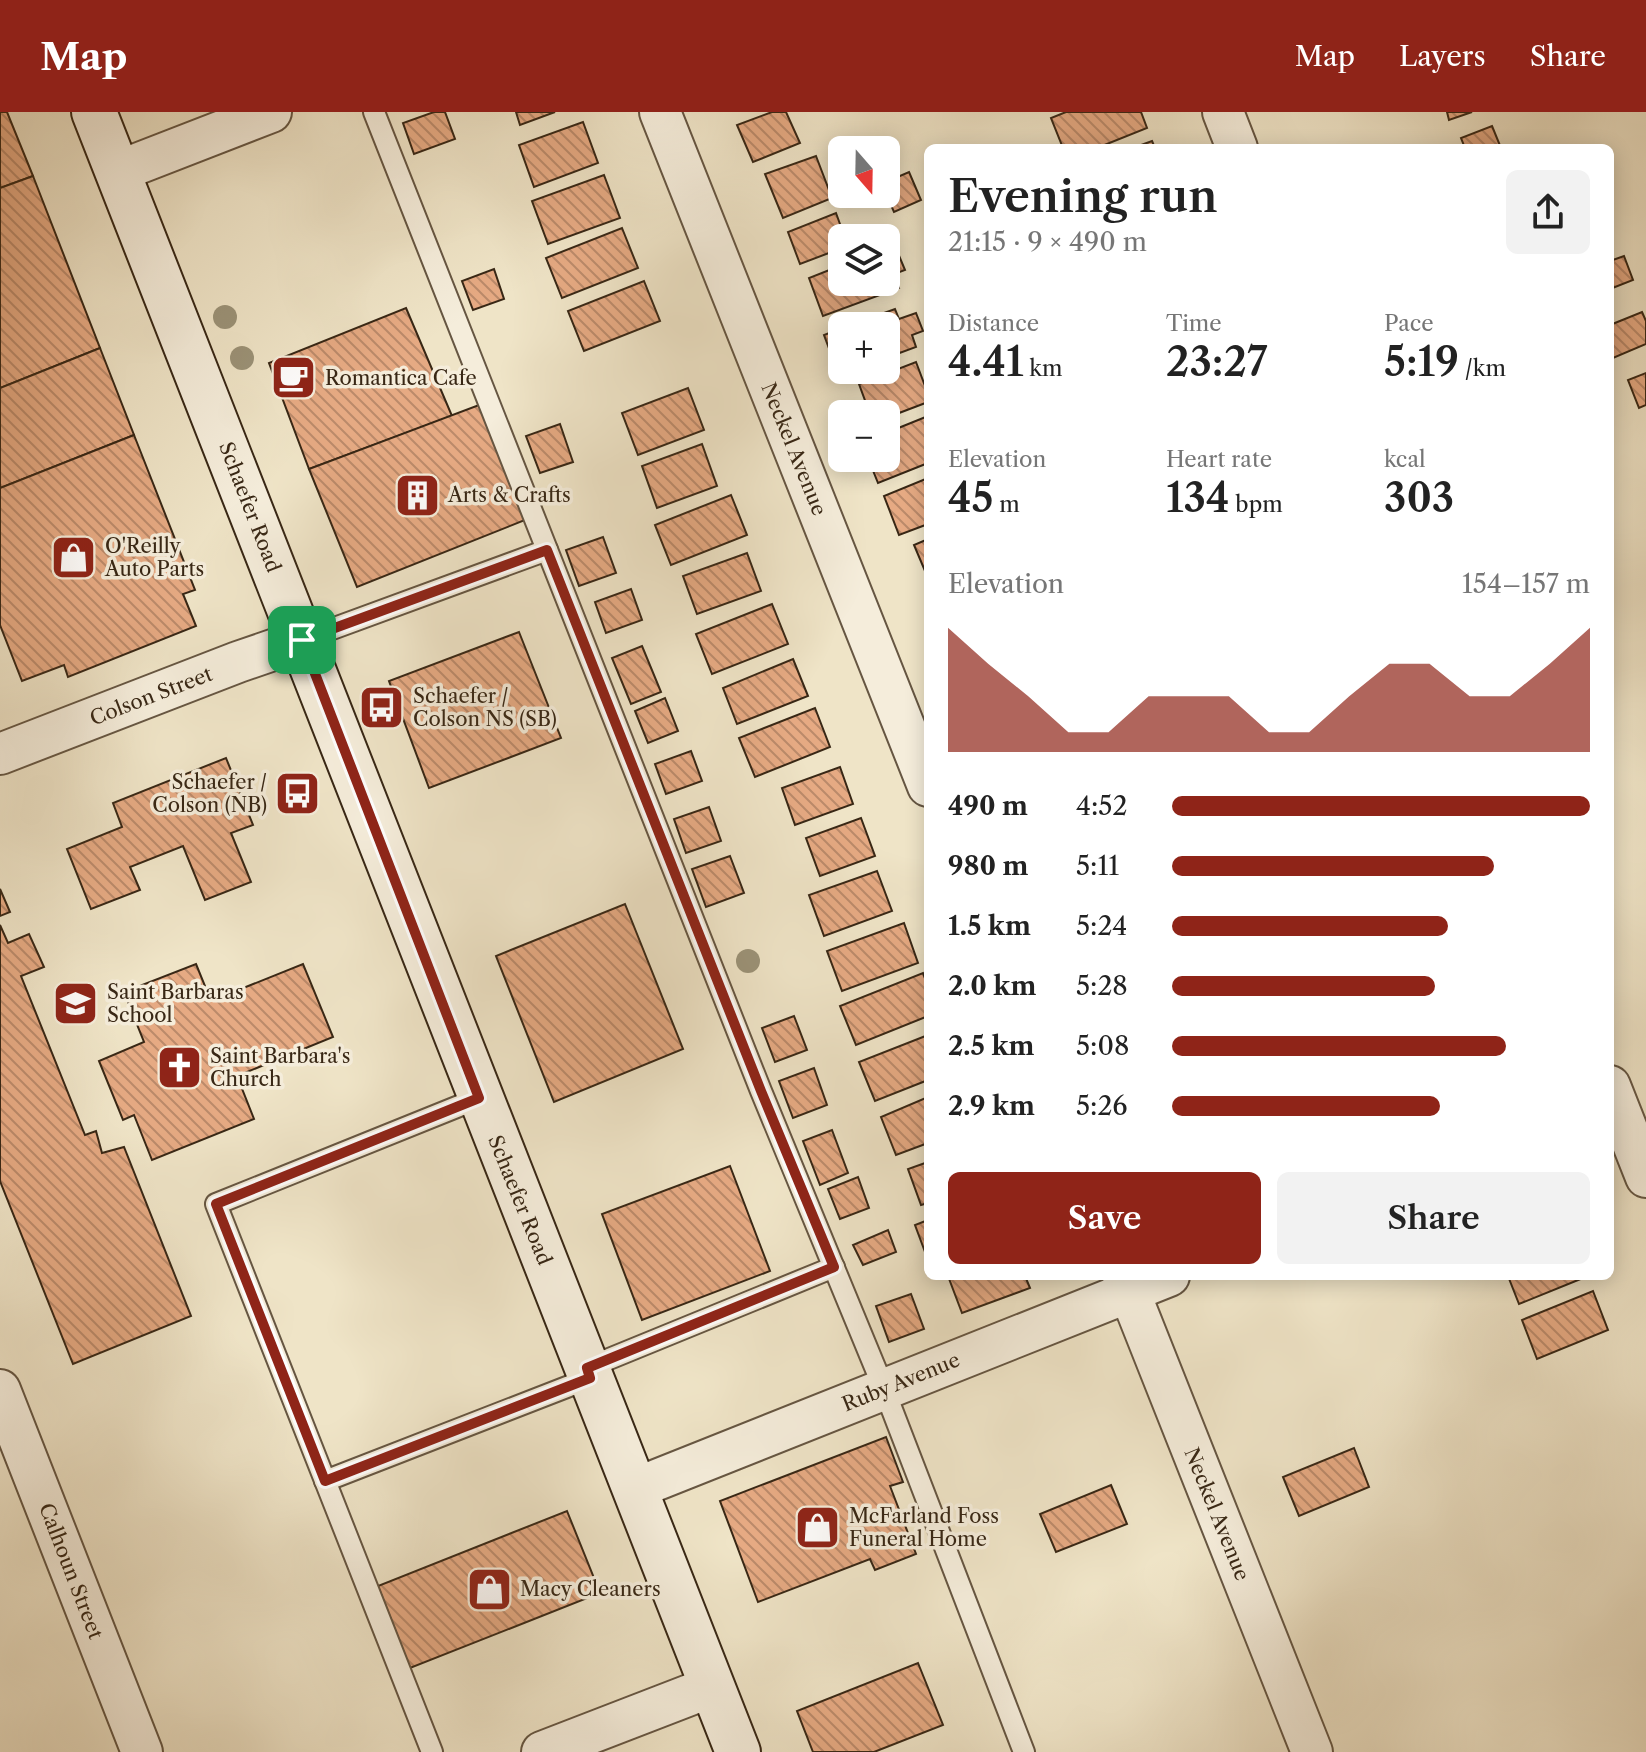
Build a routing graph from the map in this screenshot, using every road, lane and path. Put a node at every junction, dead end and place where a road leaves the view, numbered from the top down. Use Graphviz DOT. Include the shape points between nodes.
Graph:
graph roads {
  1 [pos="94,112"];
  2 [pos="271,112"];
  3 [pos="374,112"];
  4 [pos="660,112"];
  5 [pos="1223,112"];
  6 [pos="1235,144"];
  7 [pos="119,171"];
  8 [pos="547,550"];
  9 [pos="302,640"];
  10 [pos="1,749"];
  11 [pos="924,776"];
  12 [pos="1620,1093"];
  13 [pos="479,1098"];
  14 [pos="1646,1177"];
  15 [pos="834,1267"];
  16 [pos="1148,1280"];
  17 [pos="1126,1284"];
  18 [pos="589,1373"];
  19 [pos="884,1389"];
  20 [pos="0,1390"];
  21 [pos="325,1481"];
  22 [pos="634,1489"];
  23 [pos="713,1686"];
  24 [pos="142,1752"];
  25 [pos="432,1752"];
  26 [pos="542,1752"];
  27 [pos="738,1752"];
  28 [pos="1024,1752"];
  29 [pos="1312,1752"];
  1 -- 7 [label="main road, Schaefer Road"];
  2 -- 7 [label="street"];
  3 -- 8 [label="lane"];
  4 -- 11 [label="street, Neckel Avenue"];
  5 -- 6 [label="street"];
  7 -- 9 [label="main road, Schaefer Road"];
  8 -- 9 [label="lane"];
  8 -- 15 [label="lane"];
  9 -- 10 [label="street, Colson Street"];
  9 -- 13 [label="main road, Schaefer Road"];
  12 -- 14 [label="street"];
  13 -- 18 [label="main road, Schaefer Road"];
  13 -- 21 [label="lane" via="216,1204"];
  15 -- 18 [label="lane"];
  15 -- 19 [label="lane"];
  16 -- 17 [label="street, Ruby Avenue"];
  17 -- 19 [label="street, Ruby Avenue"];
  17 -- 29 [label="street, Neckel Avenue"];
  18 -- 21 [label="lane"];
  18 -- 22 [label="main road, Schaefer Road"];
  19 -- 22 [label="street, Ruby Avenue"];
  19 -- 28 [label="lane"];
  20 -- 24 [label="street, Calhoun Street"];
  21 -- 25 [label="lane"];
  22 -- 23 [label="main road, Schaefer Road"];
  23 -- 26 [label="street"];
  23 -- 27 [label="main road, Schaefer Road"];
}
